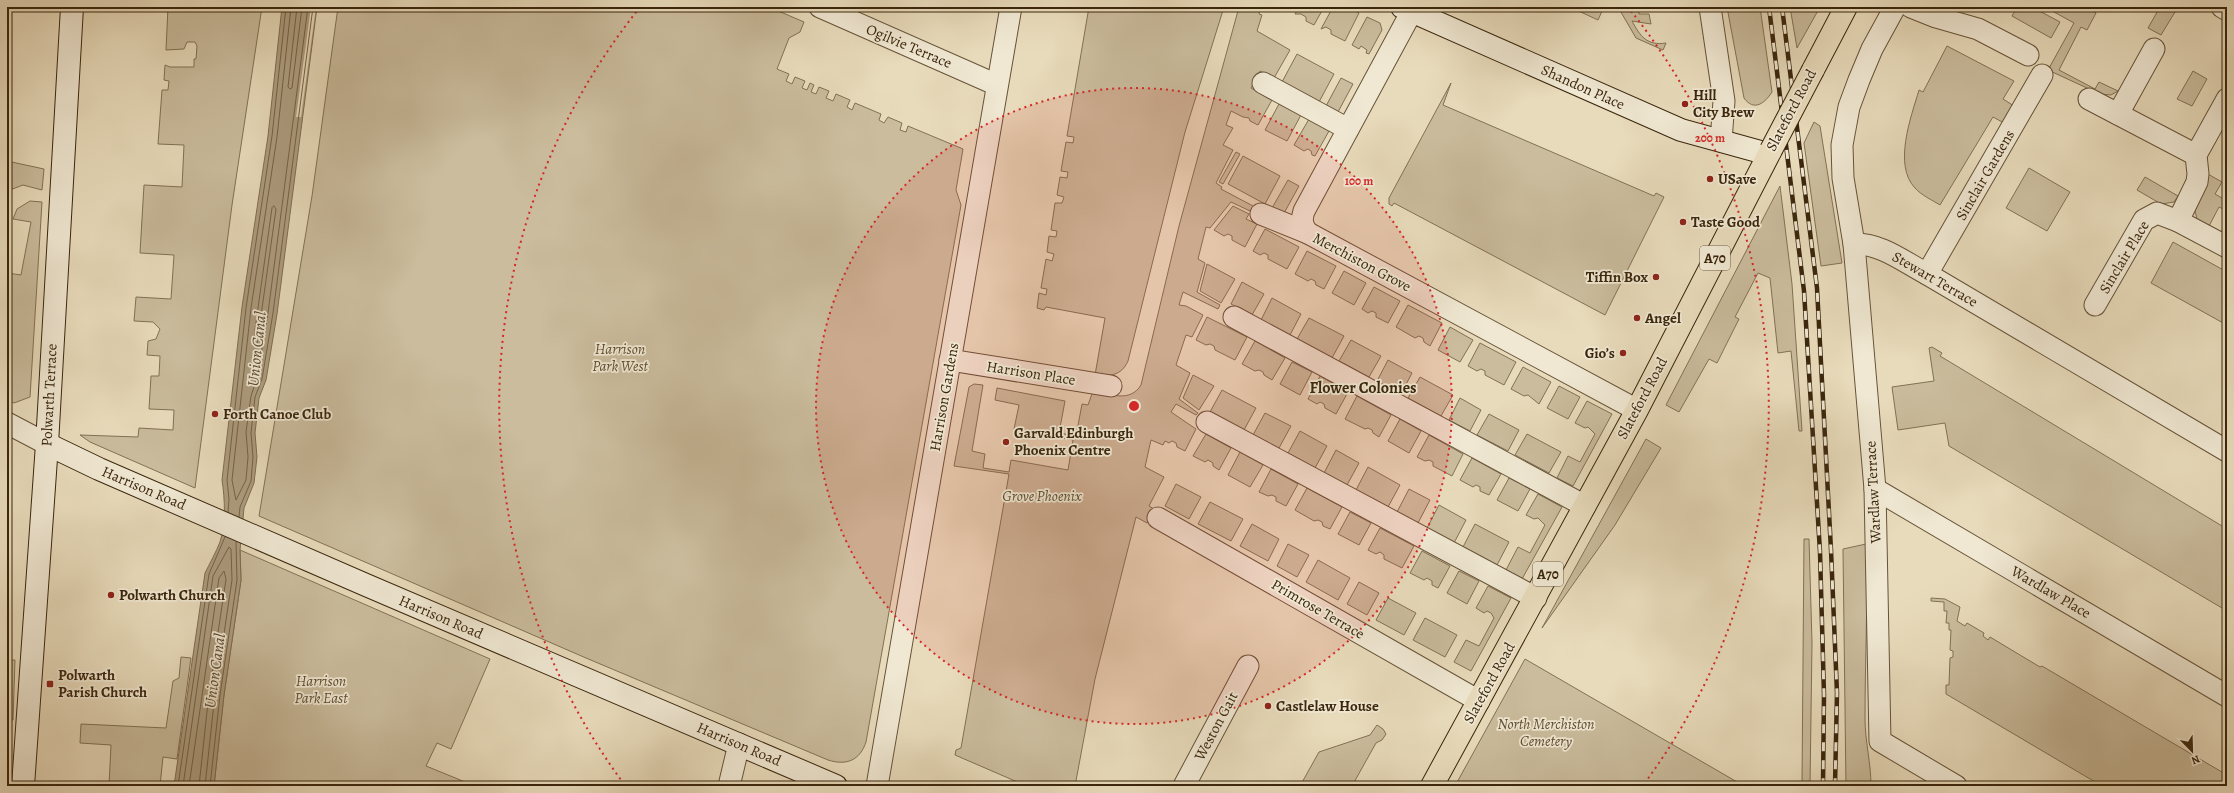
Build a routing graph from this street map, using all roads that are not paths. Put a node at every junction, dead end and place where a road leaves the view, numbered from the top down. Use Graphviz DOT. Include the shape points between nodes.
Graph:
graph roads {
  1 [pos="72,7"];
  2 [pos="820,7"];
  3 [pos="1011,7"];
  4 [pos="1710,7"];
  5 [pos="1846,7"];
  6 [pos="1895,7"];
  7 [pos="1911,7"];
  8 [pos="2222,7"];
  9 [pos="1407,9"];
  10 [pos="2227,10"];
  11 [pos="2154,50"];
  12 [pos="2028,55"];
  13 [pos="2042,75"];
  14 [pos="1262,83"];
  15 [pos="997,85"];
  16 [pos="2089,99"];
  17 [pos="2227,99"];
  18 [pos="2118,114"];
  19 [pos="1348,129"];
  20 [pos="1722,141"];
  21 [pos="1769,152"];
  22 [pos="2196,155"];
  23 [pos="1261,214"];
  24 [pos="2178,221"];
  25 [pos="1308,233"];
  26 [pos="1854,244"];
  27 [pos="2227,248"];
  28 [pos="1927,274"];
  29 [pos="2095,305"];
  30 [pos="1234,317"];
  31 [pos="950,360"];
  32 [pos="1111,386"];
  33 [pos="1637,410"];
  34 [pos="1207,422"];
  35 [pos="7,424"];
  36 [pos="47,444"];
  37 [pos="2227,451"];
  38 [pos="1875,489"];
  39 [pos="1585,506"];
  40 [pos="1158,518"];
  41 [pos="1536,598"];
  42 [pos="1248,666"];
  43 [pos="2227,696"];
  44 [pos="1479,701"];
  45 [pos="739,744"];
  46 [pos="22,785"];
  47 [pos="729,786"];
  48 [pos="836,786"];
  49 [pos="877,786"];
  50 [pos="1184,786"];
  51 [pos="1432,786"];
  52 [pos="1956,786"];
  1 -- 36 [label="street, Polwarth Terrace"];
  2 -- 15 [label="street, Ogilvie Terrace"];
  3 -- 15 [label="street, Harrison Gardens"];
  4 -- 20 [label="street" via="1724,101"];
  5 -- 21 [label="main road, Slateford Road / A70, bridge"];
  6 -- 26 [label="street" via="1872,49 1844,126 1843,178"];
  7 -- 12 [label="street" via="1996,36"];
  8 -- 10 [label="street"];
  9 -- 19 [label="street, Merchiston Grove"];
  9 -- 20 [label="street, Shandon Place" via="1681,130"];
  11 -- 18 [label="street"];
  13 -- 28 [label="street, Sinclair Gardens"];
  14 -- 19 [label="street"];
  15 -- 31 [label="street, Harrison Gardens"];
  16 -- 18 [label="street"];
  17 -- 22 [label="street"];
  18 -- 22 [label="street"];
  19 -- 25 [label="street, Merchiston Grove" via="1304,211 1302,223"];
  20 -- 21 [label="street, Shandon Place"];
  21 -- 33 [label="main road, Slateford Road / A70"];
  22 -- 24 [label="street" via="2197,182"];
  23 -- 25 [label="street"];
  24 -- 27 [label="street, Sinclair Place"];
  24 -- 29 [label="street, Sinclair Place" via="2157,213 2144,220"];
  25 -- 33 [label="street, Merchiston Grove"];
  26 -- 28 [label="street, Stewart Terrace" via="1866,243 1877,247"];
  26 -- 38 [label="street, Wardlaw Terrace"];
  28 -- 37 [label="street, Stewart Terrace"];
  30 -- 39 [label="street"];
  31 -- 32 [label="street, Harrison Place"];
  31 -- 49 [label="street, Harrison Gardens"];
  33 -- 39 [label="main road, Slateford Road / A70"];
  34 -- 41 [label="street"];
  35 -- 36 [label="street"];
  36 -- 45 [label="street, Harrison Road" via="99,469"];
  36 -- 46 [label="street, Polwarth Terrace"];
  38 -- 43 [label="street, Wardlaw Place"];
  38 -- 52 [label="street, Wardlaw Terrace" via="1880,741"];
  39 -- 41 [label="main road, Slateford Road / A70"];
  40 -- 44 [label="street, Primrose Terrace"];
  41 -- 44 [label="main road, Slateford Road / A70"];
  42 -- 50 [label="street, Weston Gait"];
  44 -- 51 [label="main road, Slateford Road / A70"];
  45 -- 47 [label="street"];
  45 -- 48 [label="street, Harrison Road"];
}
